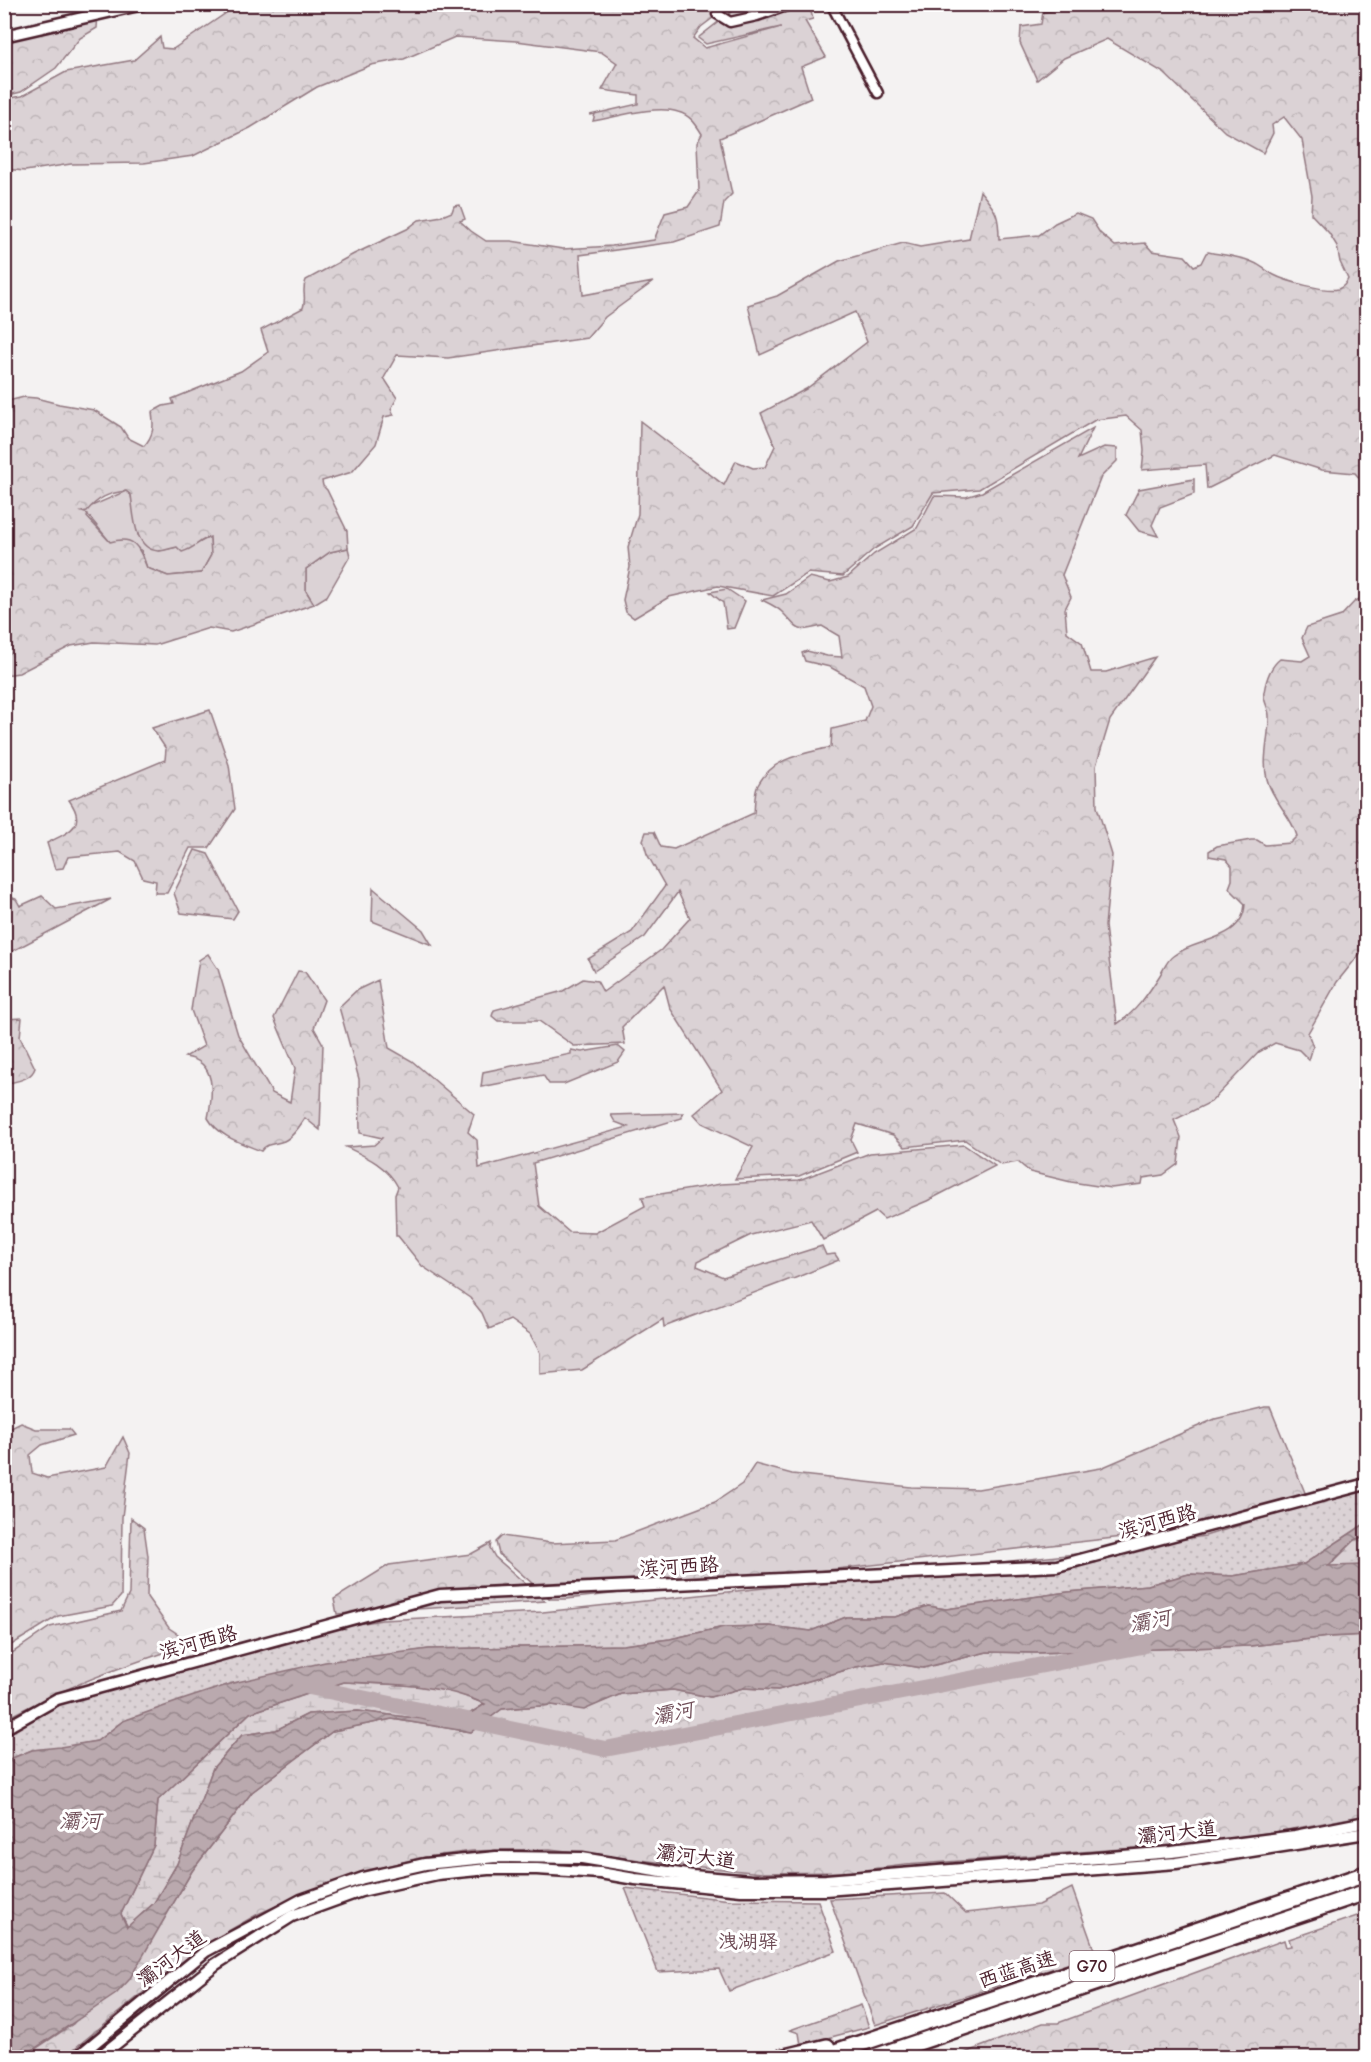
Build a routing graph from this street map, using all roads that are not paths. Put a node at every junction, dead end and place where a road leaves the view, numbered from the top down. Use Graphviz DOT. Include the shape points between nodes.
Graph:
graph roads {
  1 [pos="143,4"];
  2 [pos="723,4"];
  3 [pos="792,4"];
  4 [pos="831,4"];
  5 [pos="4,36"];
  6 [pos="878,93"];
  7 [pos="1366,1484"];
  8 [pos="4,1729"];
  9 [pos="1366,1822"];
  10 [pos="1366,1833"];
  11 [pos="1366,1874"];
  12 [pos="1366,1892"];
  13 [pos="915,2025"];
  14 [pos="916,2043"];
  15 [pos="76,2058"];
  16 [pos="98,2058"];
  17 [pos="782,2058"];
  18 [pos="817,2058"];
  19 [pos="871,2058"];
  20 [pos="882,2058"];
  1 -- 5 [label="street"];
  2 -- 3 [label="street" via="717,14 730,22"];
  4 -- 6 [label="street"];
  7 -- 8 [label="street, 滨河西路" via="1057,1566 440,1595 57,1700"];
  9 -- 15 [label="street, 灞河大道" via="1172,1852 826,1880 752,1881 692,1876 582,1858 496,1857 425,1864 363,1878 302,1900 206,1951"];
  10 -- 16 [label="street, 灞河大道" via="1176,1863 825,1890 741,1890 537,1869 437,1874 360,1891 292,1916 216,1964"];
  11 -- 13 [label="highway, 西蓝高速 / G70"];
  12 -- 14 [label="highway, 西蓝高速 / G70"];
  13 -- 17 [label="highway"];
  13 -- 18 [label="highway, 西蓝高速 / G70"];
  14 -- 19 [label="highway, 西蓝高速 / G70"];
  14 -- 20 [label="highway"];
}
